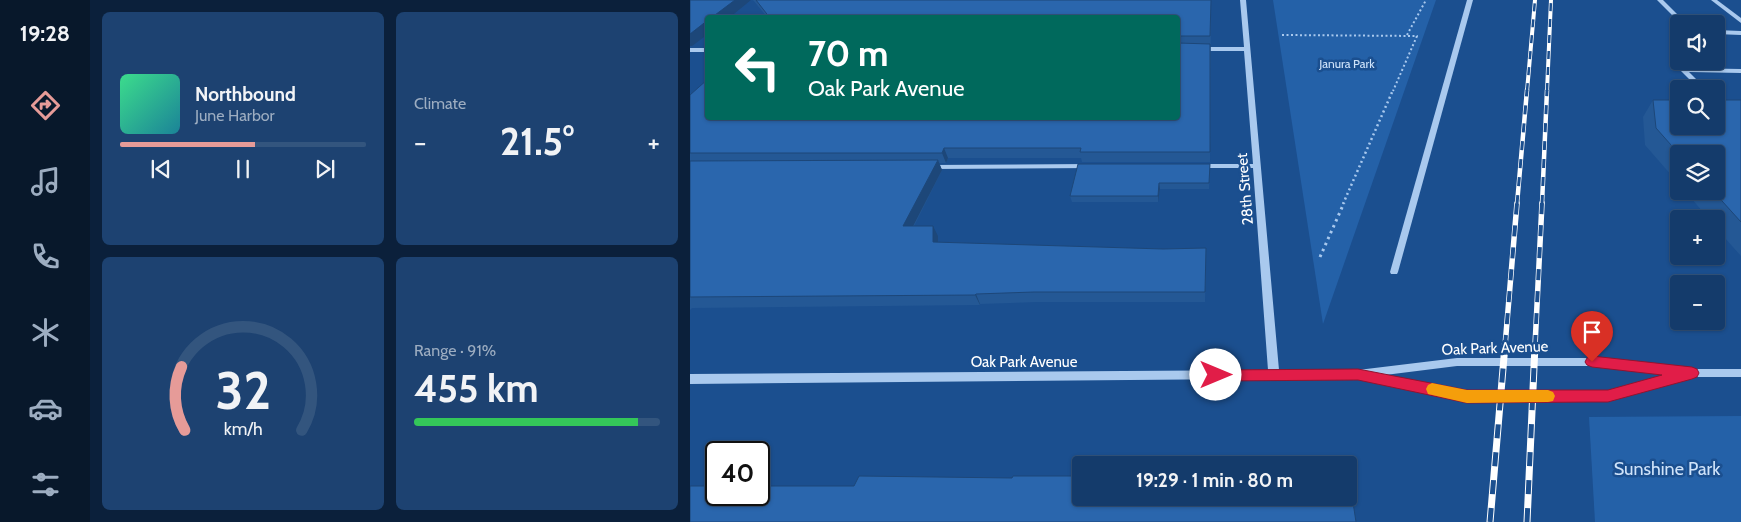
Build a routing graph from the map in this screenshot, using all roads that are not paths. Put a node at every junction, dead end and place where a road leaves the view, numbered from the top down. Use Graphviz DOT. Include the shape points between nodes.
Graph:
graph roads {
  1 [pos="1243,0"];
  2 [pos="1470,0"];
  3 [pos="1660,0"];
  4 [pos="1714,0"];
  5 [pos="1675,15"];
  6 [pos="1741,21"];
  7 [pos="1725,32"];
  8 [pos="1741,32"];
  9 [pos="1180,49"];
  10 [pos="1248,49"];
  11 [pos="690,50"];
  12 [pos="705,50"];
  13 [pos="1741,71"];
  14 [pos="1694,80"];
  15 [pos="1098,166"];
  16 [pos="1187,166"];
  17 [pos="1257,166"];
  18 [pos="919,167"];
  19 [pos="1394,272"];
  20 [pos="1692,373"];
  21 [pos="1741,373"];
  22 [pos="1358,374"];
  23 [pos="1274,375"];
  24 [pos="690,379"];
  1 -- 10 [label="street, 28th Street"];
  2 -- 19 [label="street"];
  3 -- 5 [label="lane"];
  4 -- 6 [label="street"];
  7 -- 8 [label="street"];
  9 -- 10 [label="street"];
  10 -- 17 [label="street, 28th Street"];
  11 -- 12 [label="street"];
  13 -- 14 [label="street" via="1683,70"];
  15 -- 18 [label="lane"];
  16 -- 17 [label="lane"];
  17 -- 23 [label="street, 28th Street"];
  20 -- 21 [label="street, Oak Park Avenue"];
  20 -- 22 [label="street, Oak Park Avenue" via="1592,362 1457,362"];
  20 -- 22 [label="street, Oak Park Avenue" via="1608,396 1467,396"];
  22 -- 23 [label="street, Oak Park Avenue"];
  23 -- 24 [label="street, Oak Park Avenue"];
}
